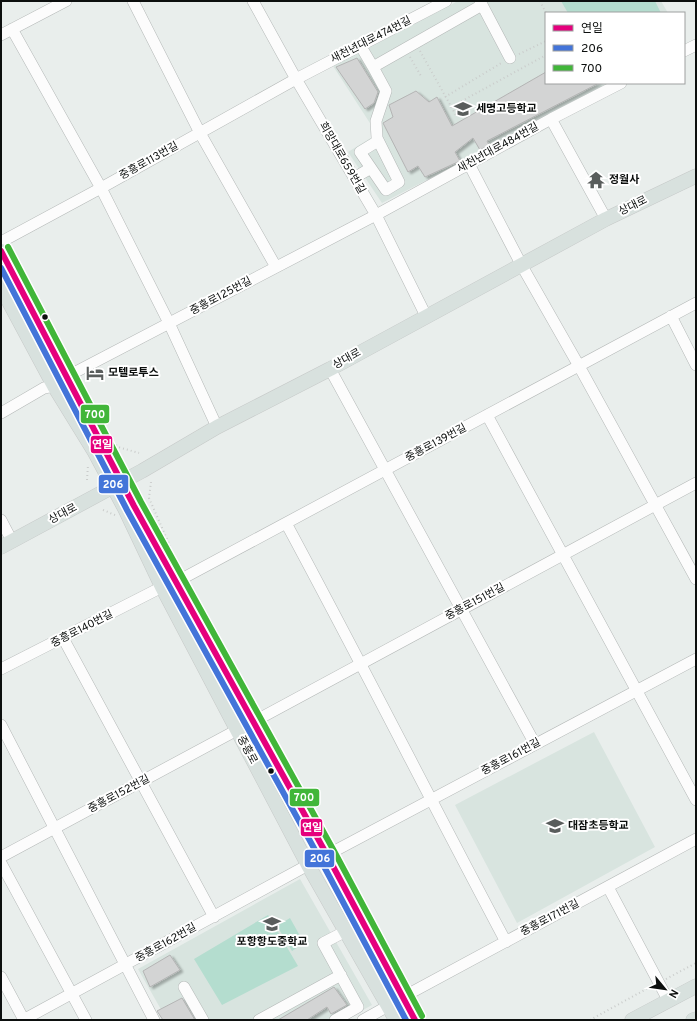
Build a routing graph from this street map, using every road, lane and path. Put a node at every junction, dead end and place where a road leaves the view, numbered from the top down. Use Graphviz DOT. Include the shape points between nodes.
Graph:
graph roads {
  1 [pos="66,1"];
  2 [pos="133,1"];
  3 [pos="253,1"];
  4 [pos="446,1"];
  5 [pos="540,1"];
  6 [pos="481,3"];
  7 [pos="546,12"];
  8 [pos="12,29"];
  9 [pos="1,35"];
  10 [pos="545,41"];
  11 [pos="415,43"];
  12 [pos="696,45"];
  13 [pos="360,46"];
  14 [pos="405,48"];
  15 [pos="685,50"];
  16 [pos="545,56"];
  17 [pos="510,58"];
  18 [pos="373,67"];
  19 [pos="421,76"];
  20 [pos="296,79"];
  21 [pos="619,84"];
  22 [pos="445,97"];
  23 [pos="451,106"];
  24 [pos="456,117"];
  25 [pos="551,119"];
  26 [pos="200,133"];
  27 [pos="378,141"];
  28 [pos="469,164"];
  29 [pos="371,168"];
  30 [pos="696,176"];
  31 [pos="354,178"];
  32 [pos="101,188"];
  33 [pos="376,215"];
  34 [pos="606,219"];
  35 [pos="1,242"];
  36 [pos="1,251"];
  37 [pos="522,266"];
  38 [pos="276,268"];
  39 [pos="1,286"];
  40 [pos="696,303"];
  41 [pos="426,316"];
  42 [pos="670,316"];
  43 [pos="169,323"];
  44 [pos="696,365"];
  45 [pos="579,366"];
  46 [pos="330,368"];
  47 [pos="66,377"];
  48 [pos="54,386"];
  49 [pos="1,413"];
  50 [pos="486,416"];
  51 [pos="217,427"];
  52 [pos="385,470"];
  53 [pos="696,483"];
  54 [pos="117,484"];
  55 [pos="655,505"];
  56 [pos="1,520"];
  57 [pos="286,523"];
  58 [pos="6,544"];
  59 [pos="562,555"];
  60 [pos="696,579"];
  61 [pos="176,582"];
  62 [pos="162,587"];
  63 [pos="460,610"];
  64 [pos="63,638"];
  65 [pos="696,659"];
  66 [pos="361,663"];
  67 [pos="1,669"];
  68 [pos="637,690"];
  69 [pos="253,722"];
  70 [pos="1,725"];
  71 [pos="237,730"];
  72 [pos="535,744"];
  73 [pos="141,782"];
  74 [pos="430,800"];
  75 [pos="696,800"];
  76 [pos="56,827"];
  77 [pos="696,839"];
  78 [pos="327,855"];
  79 [pos="1,857"];
  80 [pos="1,863"];
  81 [pos="308,865"];
  82 [pos="608,887"];
  83 [pos="214,917"];
  84 [pos="346,931"];
  85 [pos="506,942"];
  86 [pos="696,963"];
  87 [pos="125,965"];
  88 [pos="341,975"];
  89 [pos="1,977"];
  90 [pos="658,983"];
  91 [pos="696,986"];
  92 [pos="184,987"];
  93 [pos="72,994"];
  94 [pos="403,997"];
  95 [pos="668,1000"];
  96 [pos="388,1006"];
  97 [pos="24,1020"];
  98 [pos="86,1020"];
  99 [pos="154,1020"];
  100 [pos="203,1020"];
  101 [pos="259,1020"];
  102 [pos="335,1020"];
  103 [pos="363,1020"];
  104 [pos="396,1020"];
  105 [pos="415,1020"];
  106 [pos="590,1020"];
  107 [pos="632,1020"];
  1 -- 8 [label="street"];
  2 -- 26 [label="street"];
  3 -- 20 [label="street, 희망대로659번길"];
  4 -- 13 [label="street, 새천년대로474번길"];
  5 -- 7 [label="path"];
  6 -- 11 [label="street"];
  6 -- 17 [label="street"];
  8 -- 9 [label="street"];
  8 -- 32 [label="street"];
  10 -- 17 [label="path"];
  11 -- 14 [label="street"];
  11 -- 22 [label="path"];
  12 -- 15 [label="street"];
  13 -- 18 [label="street"];
  13 -- 20 [label="street, 새천년대로474번길"];
  14 -- 18 [label="street"];
  14 -- 19 [label="path"];
  16 -- 23 [label="path"];
  17 -- 22 [label="path"];
  18 -- 27 [label="street" via="386,92 376,121"];
  20 -- 26 [label="street, 중흥로113번길"];
  20 -- 31 [label="street, 희망대로659번길"];
  21 -- 25 [label="street, 새천년대로484번길"];
  22 -- 23 [label="path"];
  23 -- 24 [label="path"];
  25 -- 28 [label="street, 새천년대로484번길"];
  25 -- 34 [label="street"];
  26 -- 32 [label="street, 중흥로113번길"];
  26 -- 38 [label="street"];
  27 -- 29 [label="street" via="360,152"];
  27 -- 29 [label="street" via="399,182 386,190"];
  28 -- 33 [label="street, 새천년대로484번길"];
  28 -- 37 [label="street"];
  29 -- 31 [label="street"];
  30 -- 34 [label="main road, 상대로"];
  31 -- 33 [label="street, 희망대로659번길"];
  32 -- 35 [label="street, 중흥로113번길"];
  32 -- 43 [label="street"];
  33 -- 38 [label="street, 중흥로125번길"];
  33 -- 41 [label="street, 희망대로659번길"];
  34 -- 37 [label="main road, 상대로"];
  36 -- 47 [label="main road, 중흥로"];
  37 -- 41 [label="main road, 상대로"];
  37 -- 45 [label="street"];
  38 -- 43 [label="street, 중흥로125번길"];
  39 -- 48 [label="main road, 중흥로"];
  40 -- 42 [label="street, 중흥로139번길"];
  41 -- 46 [label="main road, 상대로"];
  42 -- 44 [label="street"];
  42 -- 45 [label="street, 중흥로139번길"];
  43 -- 47 [label="street, 중흥로125번길"];
  43 -- 51 [label="street"];
  45 -- 50 [label="street, 중흥로139번길"];
  45 -- 55 [label="street"];
  46 -- 51 [label="main road, 상대로"];
  46 -- 52 [label="street"];
  47 -- 54 [label="main road, 중흥로"];
  48 -- 49 [label="street" via="44,388"];
  48 -- 54 [label="main road, 중흥로"];
  50 -- 52 [label="street, 중흥로139번길"];
  50 -- 59 [label="street"];
  51 -- 54 [label="main road, 상대로"];
  52 -- 57 [label="street, 중흥로139번길"];
  52 -- 63 [label="street"];
  53 -- 55 [label="street, 중흥로151번길"];
  54 -- 58 [label="main road, 상대로"];
  54 -- 61 [label="main road, 중흥로"];
  54 -- 62 [label="main road, 중흥로"];
  55 -- 59 [label="street, 중흥로151번길"];
  55 -- 60 [label="street"];
  56 -- 58 [label="street"];
  57 -- 61 [label="street, 중흥로139번길"];
  57 -- 66 [label="street"];
  59 -- 63 [label="street, 중흥로151번길"];
  59 -- 68 [label="street"];
  61 -- 69 [label="main road, 중흥로"];
  62 -- 64 [label="street, 중흥로140번길"];
  62 -- 71 [label="main road, 중흥로"];
  63 -- 66 [label="street, 중흥로151번길"];
  63 -- 72 [label="street"];
  64 -- 67 [label="street, 중흥로140번길"];
  64 -- 73 [label="street"];
  65 -- 68 [label="street, 중흥로161번길"];
  66 -- 69 [label="street, 중흥로151번길"];
  66 -- 74 [label="street"];
  68 -- 72 [label="street, 중흥로161번길"];
  68 -- 75 [label="street"];
  69 -- 78 [label="main road, 중흥로"];
  70 -- 76 [label="street"];
  71 -- 73 [label="street, 중흥로152번길"];
  71 -- 81 [label="main road, 중흥로"];
  72 -- 74 [label="street, 중흥로161번길"];
  73 -- 76 [label="street, 중흥로152번길"];
  73 -- 83 [label="street"];
  74 -- 78 [label="street, 중흥로161번길"];
  74 -- 85 [label="street"];
  76 -- 79 [label="street, 중흥로152번길"];
  76 -- 87 [label="street"];
  77 -- 82 [label="street, 중흥로171번길"];
  78 -- 94 [label="main road, 중흥로"];
  80 -- 93 [label="street"];
  81 -- 83 [label="street, 중흥로162번길"];
  81 -- 84 [label="main road, 중흥로"];
  82 -- 85 [label="street, 중흥로171번길"];
  82 -- 90 [label="street"];
  83 -- 87 [label="street, 중흥로162번길"];
  84 -- 88 [label="street" via="323,943"];
  84 -- 96 [label="main road, 중흥로"];
  85 -- 94 [label="street, 중흥로171번길"];
  86 -- 90 [label="path"];
  87 -- 93 [label="street, 중흥로162번길"];
  87 -- 99 [label="street"];
  88 -- 101 [label="street"];
  88 -- 102 [label="street" via="358,1007"];
  89 -- 97 [label="street"];
  90 -- 95 [label="street"];
  90 -- 106 [label="path"];
  91 -- 95 [label="main road"];
  92 -- 100 [label="street"];
  93 -- 97 [label="street, 중흥로162번길"];
  93 -- 98 [label="street"];
  94 -- 105 [label="main road, 중흥로"];
  95 -- 107 [label="main road"];
  96 -- 103 [label="street"];
  96 -- 104 [label="main road, 중흥로"];
}
